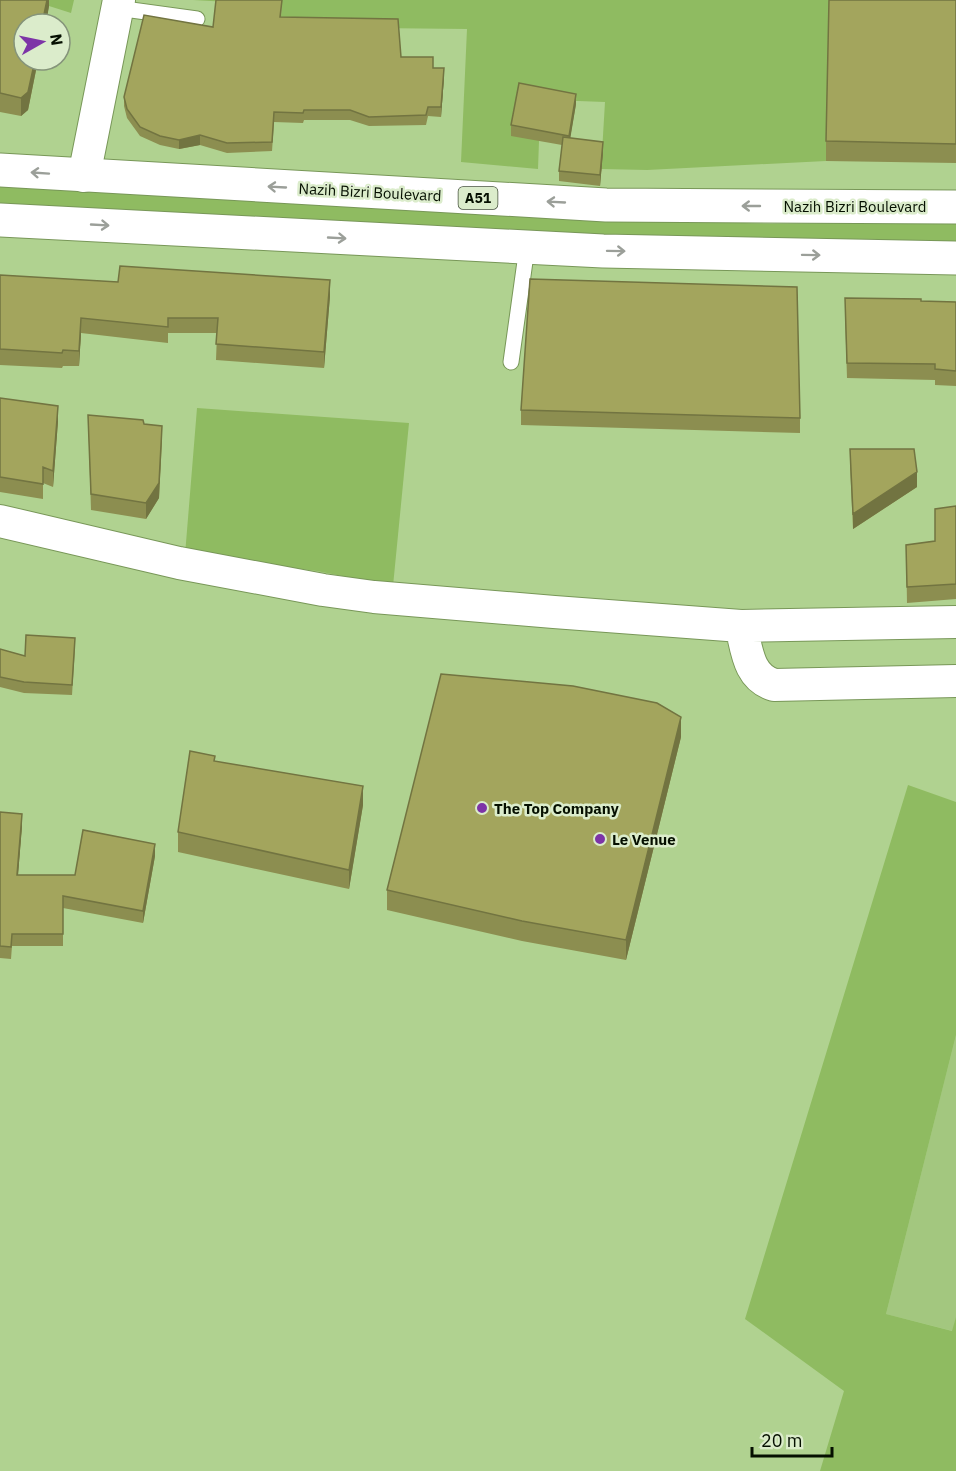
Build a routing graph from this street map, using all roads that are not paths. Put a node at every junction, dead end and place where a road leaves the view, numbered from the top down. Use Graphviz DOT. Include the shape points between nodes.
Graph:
graph roads {
  1 [pos="118,4"];
  2 [pos="197,19"];
  3 [pos="0,170"];
  4 [pos="84,176"];
  5 [pos="956,207"];
  6 [pos="0,220"];
  7 [pos="527,247"];
  8 [pos="956,258"];
  9 [pos="511,362"];
  10 [pos="0,520"];
  11 [pos="956,622"];
  12 [pos="741,626"];
  13 [pos="956,681"];
  1 -- 2 [label="lane"];
  1 -- 4 [label="street"];
  4 -- 3 [label="highway, Nazih Bizri Boulevard / A51, one-way"];
  5 -- 4 [label="highway, Nazih Bizri Boulevard / A51, one-way" via="606,205"];
  6 -- 7 [label="highway, one-way"];
  7 -- 8 [label="highway, one-way"];
  7 -- 9 [label="lane"];
  10 -- 12 [label="street" via="179,563 323,590 543,612"];
  11 -- 12 [label="street"];
  12 -- 13 [label="street" via="755,673 762,681 774,685"];
}
